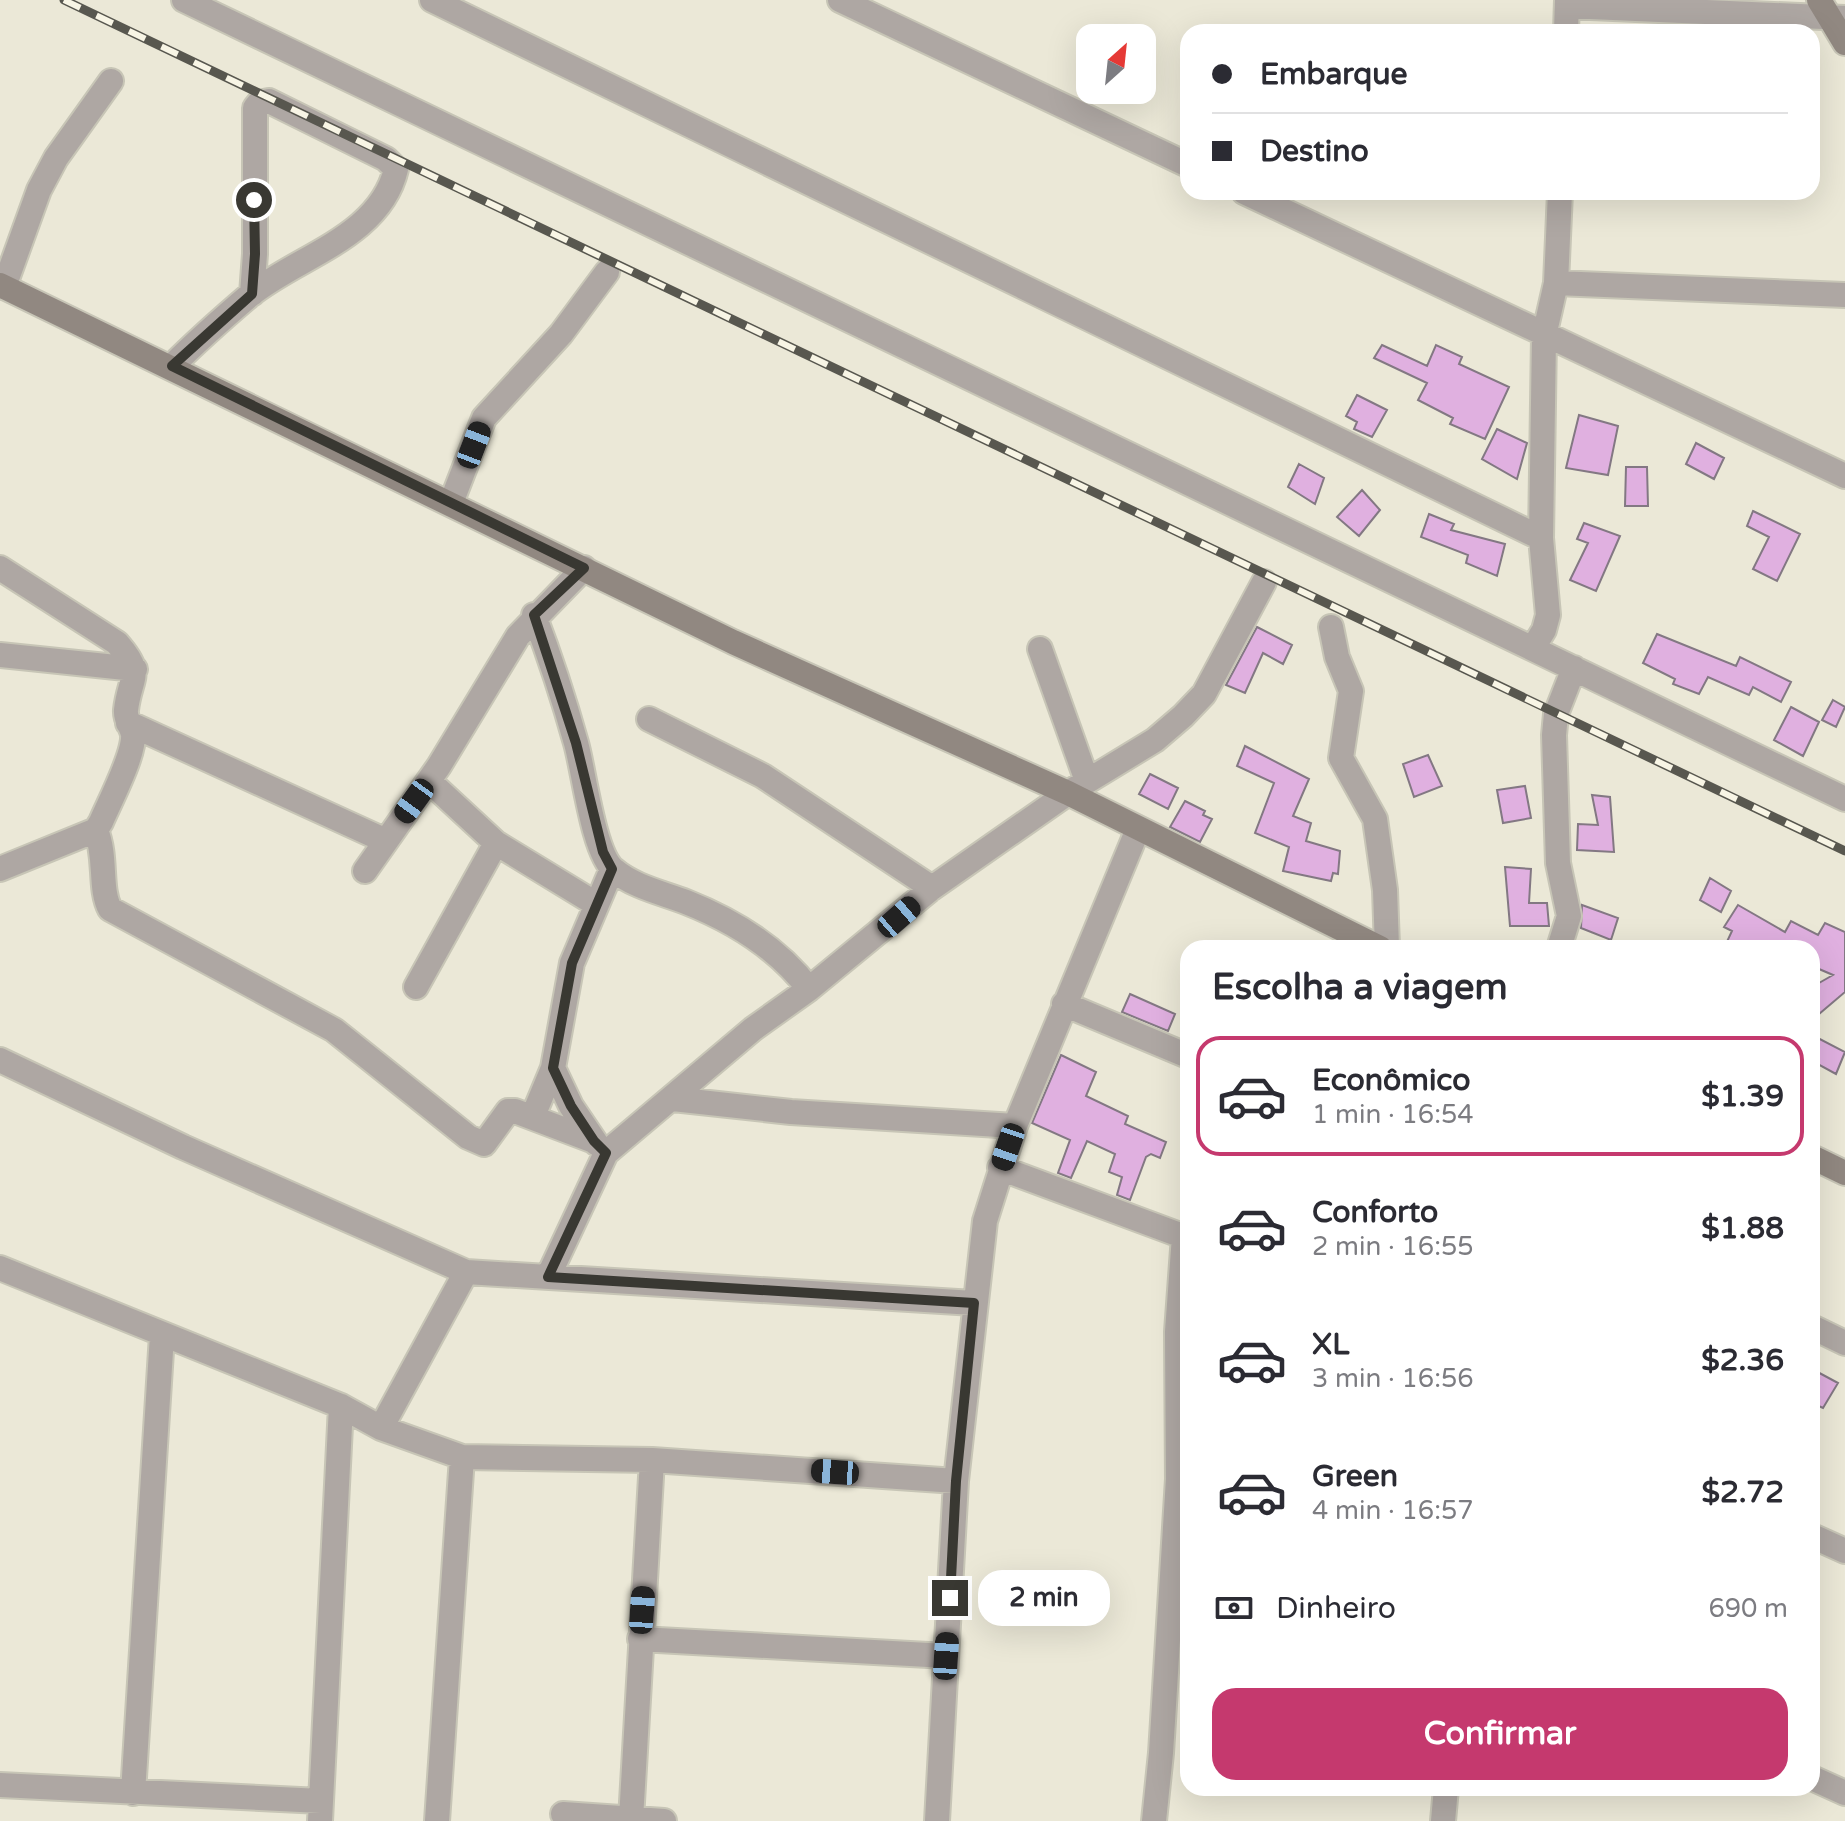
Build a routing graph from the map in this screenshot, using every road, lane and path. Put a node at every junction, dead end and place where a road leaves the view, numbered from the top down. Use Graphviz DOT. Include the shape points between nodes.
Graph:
graph roads {
  1 [pos="184,0"];
  2 [pos="432,0"];
  3 [pos="840,0"];
  4 [pos="1567,3"];
  5 [pos="1831,12"];
  6 [pos="1566,24"];
  7 [pos="1845,43"];
  8 [pos="111,81"];
  9 [pos="1180,161"];
  10 [pos="1261,200"];
  11 [pos="1560,200"];
  12 [pos="607,272"];
  13 [pos="1556,283"];
  14 [pos="2,286"];
  15 [pos="252,294"];
  16 [pos="1845,295"];
  17 [pos="1544,336"];
  18 [pos="172,366"];
  19 [pos="1845,476"];
  20 [pos="451,503"];
  21 [pos="1541,538"];
  22 [pos="0,568"];
  23 [pos="584,568"];
  24 [pos="1264,582"];
  25 [pos="534,615"];
  26 [pos="1331,627"];
  27 [pos="1533,648"];
  28 [pos="1040,649"];
  29 [pos="0,655"];
  30 [pos="1574,668"];
  31 [pos="135,669"];
  32 [pos="649,719"];
  33 [pos="128,723"];
  34 [pos="429,781"];
  35 [pos="1077,787"];
  36 [pos="1845,799"];
  37 [pos="1138,829"];
  38 [pos="96,830"];
  39 [pos="386,841"];
  40 [pos="496,843"];
  41 [pos="0,869"];
  42 [pos="612,869"];
  43 [pos="365,871"];
  44 [pos="932,888"];
  45 [pos="596,904"];
  46 [pos="1364,940"];
  47 [pos="1387,940"];
  48 [pos="1562,940"];
  49 [pos="416,987"];
  50 [pos="809,989"];
  51 [pos="1064,1004"];
  52 [pos="1180,1053"];
  53 [pos="0,1060"];
  54 [pos="553,1068"];
  55 [pos="673,1099"];
  56 [pos="533,1116"];
  57 [pos="1015,1126"];
  58 [pos="600,1147"];
  59 [pos="1820,1161"];
  60 [pos="1000,1168"];
  61 [pos="1845,1173"];
  62 [pos="1180,1235"];
  63 [pos="0,1268"];
  64 [pos="466,1272"];
  65 [pos="548,1277"];
  66 [pos="974,1303"];
  67 [pos="1820,1331"];
  68 [pos="162,1335"];
  69 [pos="1845,1343"];
  70 [pos="341,1406"];
  71 [pos="381,1428"];
  72 [pos="462,1457"];
  73 [pos="652,1460"];
  74 [pos="956,1481"];
  75 [pos="1180,1518"];
  76 [pos="1820,1540"];
  77 [pos="1845,1551"];
  78 [pos="640,1639"];
  79 [pos="946,1656"];
  80 [pos="1820,1782"];
  81 [pos="0,1785"];
  82 [pos="133,1793"];
  83 [pos="1845,1793"];
  84 [pos="1445,1796"];
  85 [pos="320,1811"];
  86 [pos="563,1814"];
  87 [pos="631,1819"];
  88 [pos="437,1821"];
  89 [pos="664,1821"];
  90 [pos="937,1821"];
  91 [pos="1154,1821"];
  92 [pos="1443,1821"];
  1 -- 27 [label="street"];
  2 -- 21 [label="street"];
  3 -- 9 [label="street"];
  4 -- 5 [label="street"];
  4 -- 6 [label="street"];
  5 -- 7 [label="street"];
  8 -- 14 [label="street" via="50,169"];
  10 -- 17 [label="street"];
  11 -- 13 [label="street"];
  12 -- 20 [label="street" via="561,334 484,418"];
  13 -- 16 [label="street"];
  13 -- 17 [label="street"];
  14 -- 18 [label="street"];
  15 -- 15 [label="street" via="255,108 269,101 360,144 396,169 379,203 345,237"];
  15 -- 18 [label="street"];
  17 -- 19 [label="street"];
  17 -- 21 [label="street"];
  18 -- 20 [label="street"];
  20 -- 23 [label="street"];
  21 -- 27 [label="street" via="1548,615"];
  22 -- 31 [label="street" via="117,643"];
  23 -- 25 [label="street"];
  23 -- 35 [label="street" via="733,642"];
  24 -- 35 [label="street" via="1204,694 1155,740"];
  25 -- 34 [label="street"];
  25 -- 42 [label="street"];
  26 -- 47 [label="street" via="1351,691 1341,758 1375,819"];
  27 -- 30 [label="street"];
  28 -- 35 [label="street"];
  29 -- 31 [label="street"];
  30 -- 36 [label="street"];
  30 -- 48 [label="street" via="1556,714 1554,735 1558,863 1569,916"];
  31 -- 33 [label="street" via="125,713"];
  32 -- 44 [label="street" via="763,776"];
  33 -- 38 [label="street" via="133,735 130,749"];
  33 -- 39 [label="street"];
  34 -- 39 [label="street"];
  34 -- 40 [label="street"];
  35 -- 37 [label="street"];
  35 -- 44 [label="street"];
  37 -- 46 [label="street"];
  37 -- 51 [label="street"];
  38 -- 41 [label="street"];
  38 -- 56 [label="street" via="104,851 105,899 120,916 334,1030 468,1137 484,1144 508,1111"];
  39 -- 43 [label="street"];
  40 -- 45 [label="street"];
  40 -- 49 [label="street"];
  42 -- 45 [label="street"];
  42 -- 50 [label="street" via="764,943"];
  44 -- 50 [label="street"];
  45 -- 54 [label="street" via="572,963"];
  50 -- 55 [label="street" via="753,1029"];
  51 -- 52 [label="street"];
  51 -- 57 [label="street"];
  53 -- 64 [label="street"];
  54 -- 56 [label="street"];
  54 -- 58 [label="street"];
  55 -- 57 [label="street"];
  55 -- 58 [label="street"];
  56 -- 58 [label="street"];
  57 -- 60 [label="street"];
  58 -- 65 [label="street"];
  59 -- 61 [label="street"];
  60 -- 62 [label="street"];
  60 -- 66 [label="street" via="985,1221"];
  63 -- 68 [label="street"];
  64 -- 65 [label="street"];
  64 -- 71 [label="street"];
  65 -- 66 [label="street"];
  66 -- 74 [label="street"];
  67 -- 69 [label="street"];
  68 -- 70 [label="street"];
  68 -- 82 [label="street"];
  70 -- 71 [label="street"];
  70 -- 85 [label="street"];
  71 -- 72 [label="street"];
  72 -- 73 [label="street"];
  72 -- 88 [label="street"];
  73 -- 74 [label="street"];
  73 -- 78 [label="street"];
  74 -- 79 [label="street"];
  75 -- 91 [label="street"];
  76 -- 77 [label="street"];
  78 -- 79 [label="street"];
  78 -- 87 [label="street"];
  79 -- 90 [label="street"];
  80 -- 83 [label="street"];
  81 -- 82 [label="street"];
  82 -- 85 [label="street"];
  84 -- 92 [label="street"];
  86 -- 87 [label="street"];
  87 -- 89 [label="street"];
}
